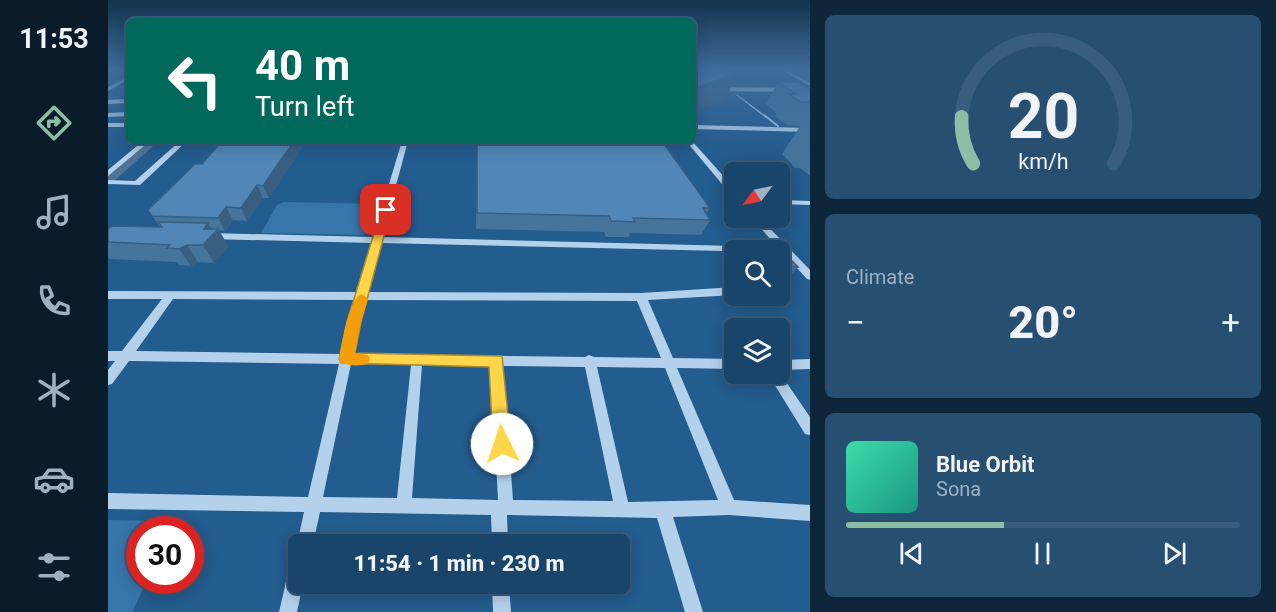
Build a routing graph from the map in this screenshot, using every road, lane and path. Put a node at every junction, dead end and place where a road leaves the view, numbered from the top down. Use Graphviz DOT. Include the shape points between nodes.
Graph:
graph roads {
  1 [pos="126,101"];
  2 [pos="108,102"];
  3 [pos="126,114"];
  4 [pos="108,115"];
  5 [pos="108,125"];
  6 [pos="126,125"];
  7 [pos="696,127"];
  8 [pos="810,130"];
  9 [pos="143,144"];
  10 [pos="181,144"];
  11 [pos="404,144"];
  12 [pos="692,144"];
  13 [pos="108,174"];
  14 [pos="724,181"];
  15 [pos="108,182"];
  16 [pos="790,202"];
  17 [pos="810,203"];
  18 [pos="765,228"];
  19 [pos="194,235"];
  20 [pos="378,239"];
  21 [pos="776,240"];
  22 [pos="724,248"];
  23 [pos="790,255"];
  24 [pos="810,277"];
  25 [pos="724,292"];
  26 [pos="108,295"];
  27 [pos="170,296"];
  28 [pos="362,297"];
  29 [pos="641,297"];
  30 [pos="108,356"];
  31 [pos="124,356"];
  32 [pos="347,359"];
  33 [pos="417,359"];
  34 [pos="589,360"];
  35 [pos="496,361"];
  36 [pos="670,362"];
  37 [pos="724,364"];
  38 [pos="810,364"];
  39 [pos="790,365"];
  40 [pos="108,380"];
  41 [pos="781,384"];
  42 [pos="810,429"];
  43 [pos="108,501"];
  44 [pos="315,505"];
  45 [pos="404,507"];
  46 [pos="502,507"];
  47 [pos="729,507"];
  48 [pos="622,509"];
  49 [pos="663,510"];
  50 [pos="809,514"];
  51 [pos="308,534"];
  52 [pos="501,534"];
  53 [pos="292,594"];
  54 [pos="501,594"];
  55 [pos="288,612"];
  56 [pos="502,612"];
  57 [pos="694,612"];
  1 -- 2 [label="street"];
  3 -- 4 [label="street"];
  5 -- 6 [label="street"];
  7 -- 8 [label="street"];
  9 -- 13 [label="street"];
  10 -- 15 [label="street" via="137,183"];
  11 -- 20 [label="street"];
  12 -- 14 [label="street"];
  16 -- 17 [label="street"];
  18 -- 21 [label="street"];
  19 -- 20 [label="street"];
  20 -- 22 [label="street"];
  20 -- 28 [label="street"];
  23 -- 24 [label="street"];
  25 -- 29 [label="street"];
  26 -- 27 [label="street"];
  27 -- 28 [label="street"];
  27 -- 31 [label="street"];
  28 -- 29 [label="street"];
  28 -- 32 [label="street"];
  29 -- 36 [label="street"];
  30 -- 31 [label="street"];
  31 -- 32 [label="street"];
  31 -- 40 [label="street"];
  32 -- 33 [label="street"];
  32 -- 44 [label="street"];
  33 -- 35 [label="street"];
  33 -- 45 [label="street"];
  34 -- 35 [label="street"];
  34 -- 36 [label="street"];
  34 -- 48 [label="street"];
  35 -- 46 [label="street"];
  36 -- 37 [label="street"];
  36 -- 47 [label="street"];
  38 -- 39 [label="street"];
  41 -- 42 [label="street"];
  43 -- 44 [label="street"];
  44 -- 45 [label="street"];
  44 -- 51 [label="street"];
  45 -- 46 [label="street"];
  46 -- 48 [label="street"];
  46 -- 52 [label="street"];
  47 -- 49 [label="street"];
  47 -- 50 [label="street"];
  48 -- 49 [label="street"];
  49 -- 57 [label="street"];
  53 -- 55 [label="street"];
  54 -- 56 [label="street"];
}
